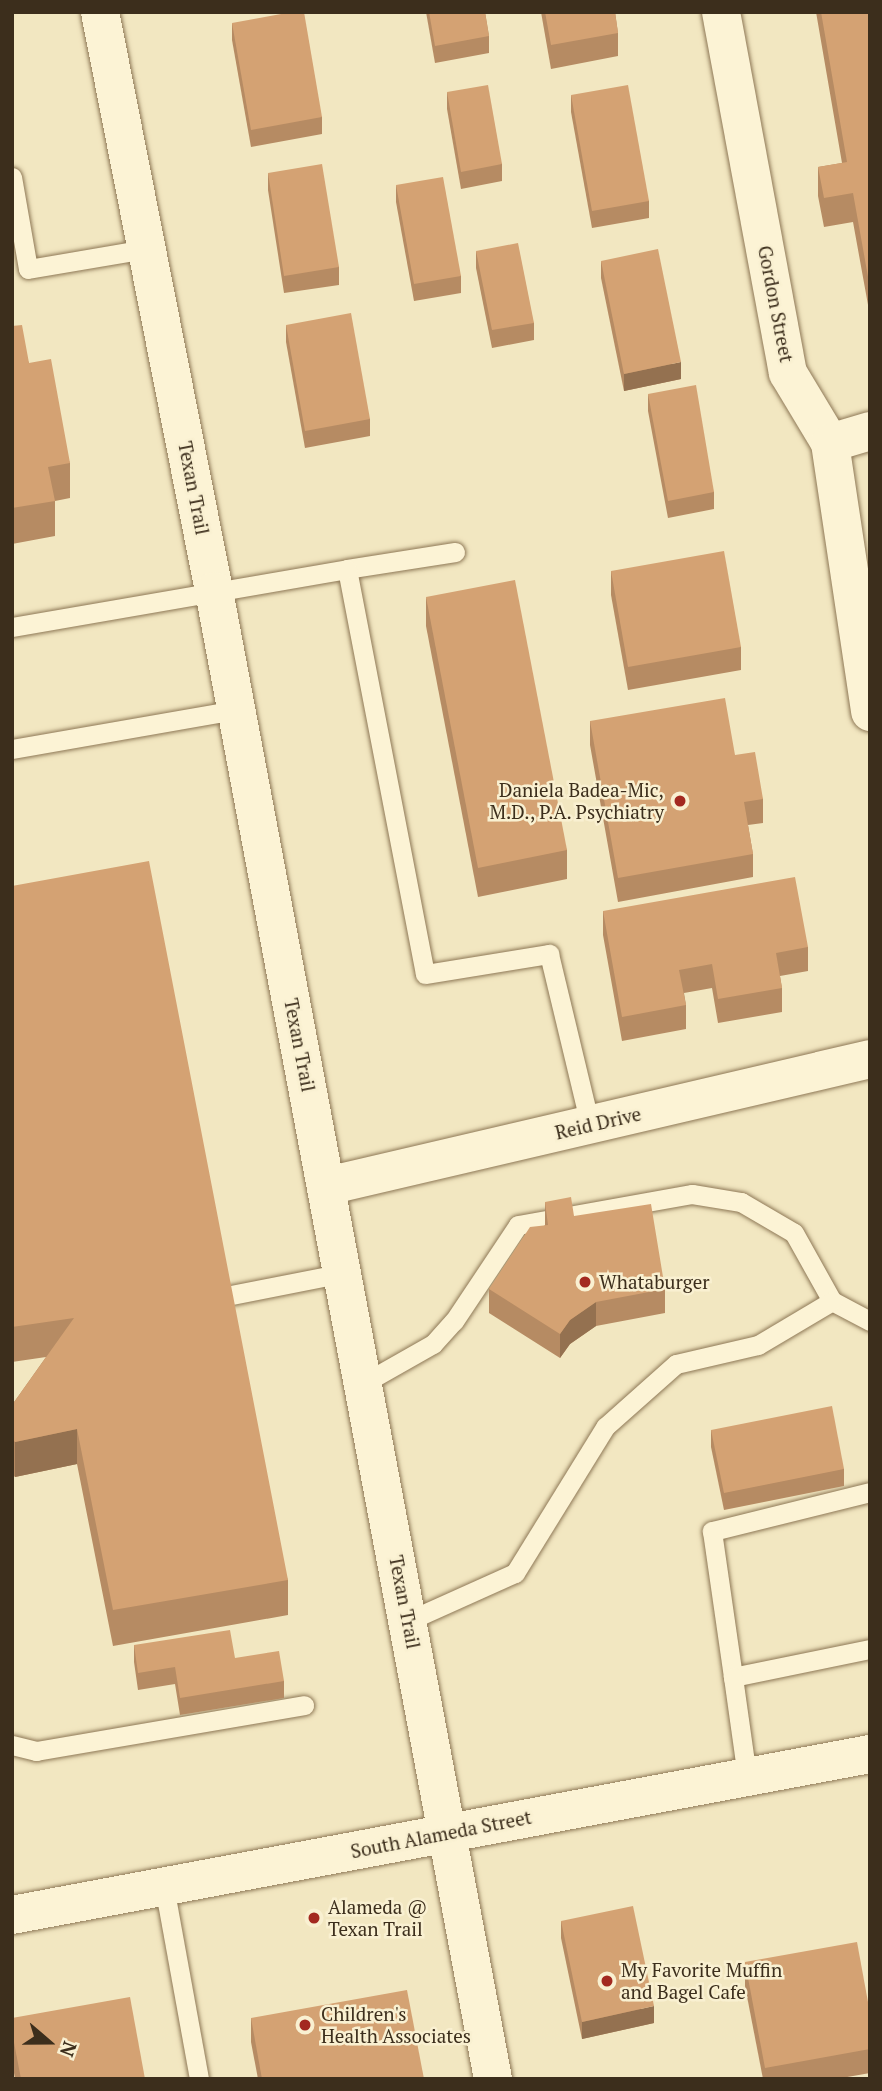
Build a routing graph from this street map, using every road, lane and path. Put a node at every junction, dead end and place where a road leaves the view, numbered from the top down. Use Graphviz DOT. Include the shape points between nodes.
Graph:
graph roads {
  1 [pos="100,12"];
  2 [pos="721,12"];
  3 [pos="12,177"];
  4 [pos="146,249"];
  5 [pos="870,431"];
  6 [pos="830,443"];
  7 [pos="456,552"];
  8 [pos="347,569"];
  9 [pos="214,591"];
  10 [pos="12,627"];
  11 [pos="867,669"];
  12 [pos="235,709"];
  13 [pos="870,712"];
  14 [pos="12,749"];
  15 [pos="870,1059"];
  16 [pos="590,1125"];
  17 [pos="327,1186"];
  18 [pos="343,1273"];
  19 [pos="226,1296"];
  20 [pos="832,1301"];
  21 [pos="870,1321"];
  22 [pos="364,1383"];
  23 [pos="870,1492"];
  24 [pos="408,1621"];
  25 [pos="870,1649"];
  26 [pos="733,1677"];
  27 [pos="304,1705"];
  28 [pos="12,1745"];
  29 [pos="870,1754"];
  30 [pos="747,1776"];
  31 [pos="448,1833"];
  32 [pos="164,1886"];
  33 [pos="12,1914"];
  34 [pos="199,2079"];
  35 [pos="494,2079"];
  1 -- 4 [label="street, Texan Trail"];
  2 -- 6 [label="street, Gordon Street" via="788,373"];
  3 -- 4 [label="lane" via="28,269"];
  4 -- 9 [label="street, Texan Trail"];
  5 -- 6 [label="street"];
  6 -- 11 [label="street, Gordon Street"];
  7 -- 8 [label="lane"];
  8 -- 9 [label="lane"];
  8 -- 16 [label="lane" via="425,974 549,954"];
  9 -- 10 [label="lane"];
  9 -- 12 [label="street, Texan Trail"];
  11 -- 13 [label="street, Gordon Street"];
  12 -- 14 [label="lane"];
  12 -- 17 [label="street, Texan Trail"];
  15 -- 16 [label="street, Reid Drive"];
  16 -- 17 [label="street, Reid Drive"];
  17 -- 18 [label="street, Texan Trail"];
  18 -- 19 [label="lane"];
  18 -- 22 [label="street, Texan Trail"];
  20 -- 21 [label="lane"];
  20 -- 22 [label="lane" via="794,1233 741,1202 692,1194 518,1225 454,1321 433,1344"];
  20 -- 24 [label="lane" via="758,1345 676,1364 605,1427 515,1573"];
  22 -- 24 [label="street, Texan Trail"];
  23 -- 26 [label="lane" via="712,1531"];
  24 -- 31 [label="street, Texan Trail"];
  25 -- 26 [label="lane"];
  26 -- 30 [label="lane"];
  27 -- 28 [label="lane" via="36,1751"];
  29 -- 30 [label="street, South Alameda Street"];
  30 -- 31 [label="street, South Alameda Street"];
  31 -- 32 [label="street, South Alameda Street"];
  31 -- 35 [label="street, Texan Trail"];
  32 -- 33 [label="street, South Alameda Street"];
  32 -- 34 [label="lane"];
}
